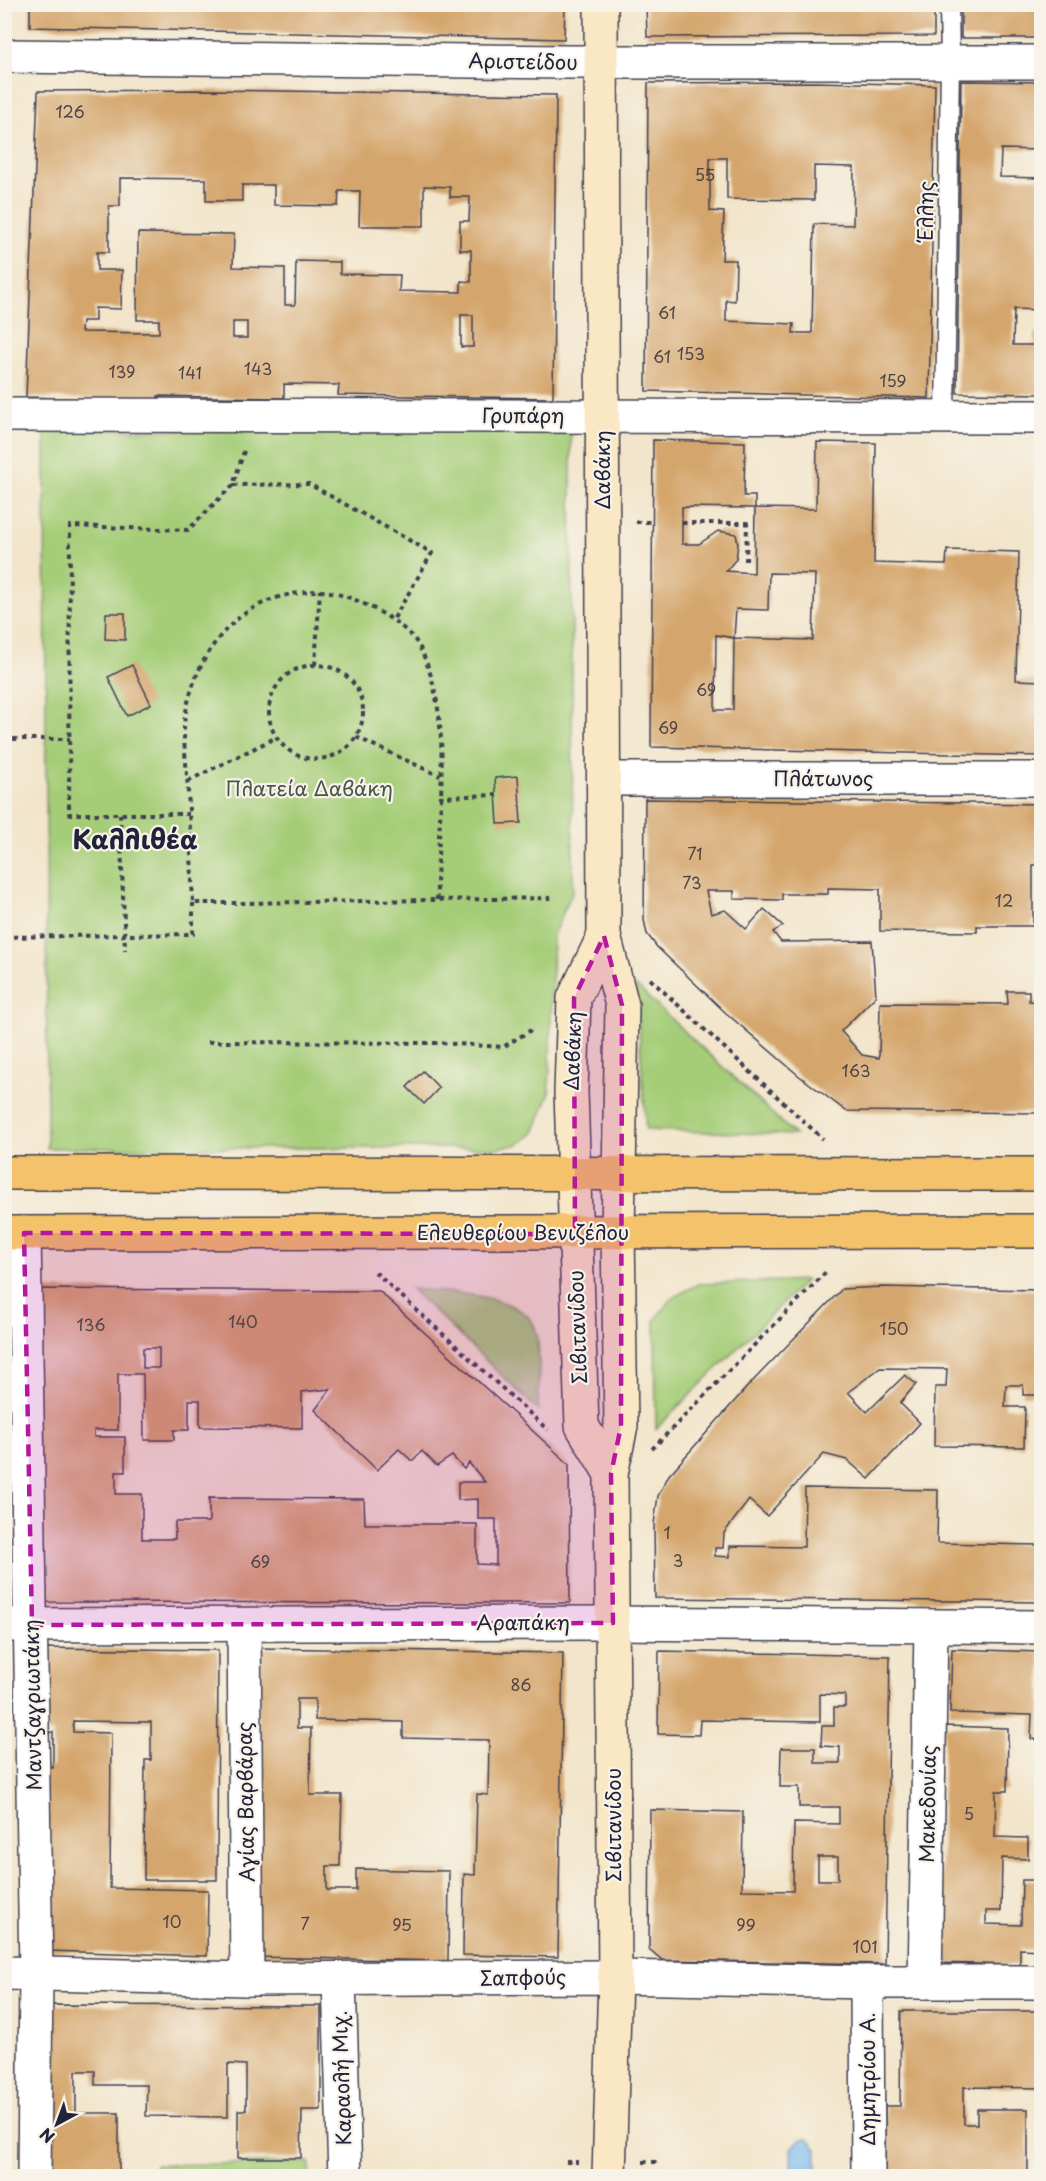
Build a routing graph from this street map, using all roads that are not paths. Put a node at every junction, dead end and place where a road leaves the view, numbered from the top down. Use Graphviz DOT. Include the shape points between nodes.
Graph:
graph roads {
  1 [pos="601,4"];
  2 [pos="949,4"];
  3 [pos="4,56"];
  4 [pos="1041,62"];
  5 [pos="601,63"];
  6 [pos="950,63"];
  7 [pos="4,415"];
  8 [pos="603,417"];
  9 [pos="945,417"];
  10 [pos="1041,417"];
  11 [pos="604,779"];
  12 [pos="1041,779"];
  13 [pos="604,936"];
  14 [pos="4,1173"];
  15 [pos="573,1173"];
  16 [pos="619,1173"];
  17 [pos="1041,1174"];
  18 [pos="1041,1232"];
  19 [pos="14,1233"];
  20 [pos="618,1233"];
  21 [pos="575,1234"];
  22 [pos="611,1474"];
  23 [pos="613,1623"];
  24 [pos="18,1625"];
  25 [pos="244,1625"];
  26 [pos="931,1627"];
  27 [pos="1041,1627"];
  28 [pos="20,1973"];
  29 [pos="615,1977"];
  30 [pos="247,1979"];
  31 [pos="339,1980"];
  32 [pos="867,1982"];
  33 [pos="925,1982"];
  34 [pos="1041,1982"];
  35 [pos="34,2176"];
  36 [pos="345,2176"];
  37 [pos="609,2176"];
  38 [pos="868,2176"];
  1 -- 5 [label="main road, Δαβάκη"];
  2 -- 6 [label="lane, Έλλης"];
  3 -- 5 [label="street, Αριστείδου"];
  4 -- 6 [label="street, Αριστείδου"];
  5 -- 6 [label="street, Αριστείδου"];
  5 -- 8 [label="main road, Δαβάκη"];
  6 -- 9 [label="lane, Έλλης"];
  7 -- 8 [label="street, Γρυπάρη"];
  8 -- 9 [label="street, Γρυπάρη"];
  8 -- 11 [label="main road, Δαβάκη"];
  9 -- 10 [label="street, Γρυπάρη"];
  11 -- 12 [label="street, Πλάτωνος"];
  11 -- 13 [label="main road, Δαβάκη"];
  13 -- 15 [label="main road, Δαβάκη" via="574,998"];
  13 -- 16 [label="main road, Δαβάκη" via="622,1005"];
  14 -- 15 [label="main road"];
  15 -- 16 [label="main road"];
  15 -- 21 [label="main road, Σιβιτανίδου"];
  16 -- 17 [label="main road"];
  16 -- 20 [label="main road, Σιβιτανίδου"];
  18 -- 20 [label="main road, Ελευθερίου Βενιζέλου"];
  19 -- 21 [label="main road, Ελευθερίου Βενιζέλου"];
  19 -- 24 [label="street, Μαντζαγριωτάκη"];
  20 -- 21 [label="main road, Ελευθερίου Βενιζέλου"];
  20 -- 22 [label="main road, Σιβιτανίδου" via="621,1426"];
  21 -- 22 [label="main road, Σιβιτανίδου" via="582,1426"];
  22 -- 23 [label="main road, Σιβιτανίδου"];
  23 -- 25 [label="street, Αραπάκη"];
  23 -- 26 [label="street, Αραπάκη"];
  23 -- 29 [label="main road, Σιβιτανίδου"];
  24 -- 25 [label="street, Αραπάκη"];
  24 -- 28 [label="street, Μαντζαγριωτάκη"];
  25 -- 30 [label="street, Αγίας Βαρβάρας"];
  26 -- 27 [label="street, Αραπάκη"];
  26 -- 33 [label="street, Μακεδονίας"];
  28 -- 30 [label="street, Σαπφούς"];
  28 -- 35 [label="street, Μαντζαγριωτάκη"];
  29 -- 31 [label="street, Σαπφούς"];
  29 -- 32 [label="street, Σαπφούς"];
  29 -- 37 [label="main road, Σιβιτανίδου"];
  30 -- 31 [label="street, Σαπφούς"];
  31 -- 36 [label="street, Καραολή Μιχ."];
  32 -- 33 [label="street, Σαπφούς"];
  32 -- 38 [label="street, Δημητρίου Α."];
  33 -- 34 [label="street, Σαπφούς"];
}
